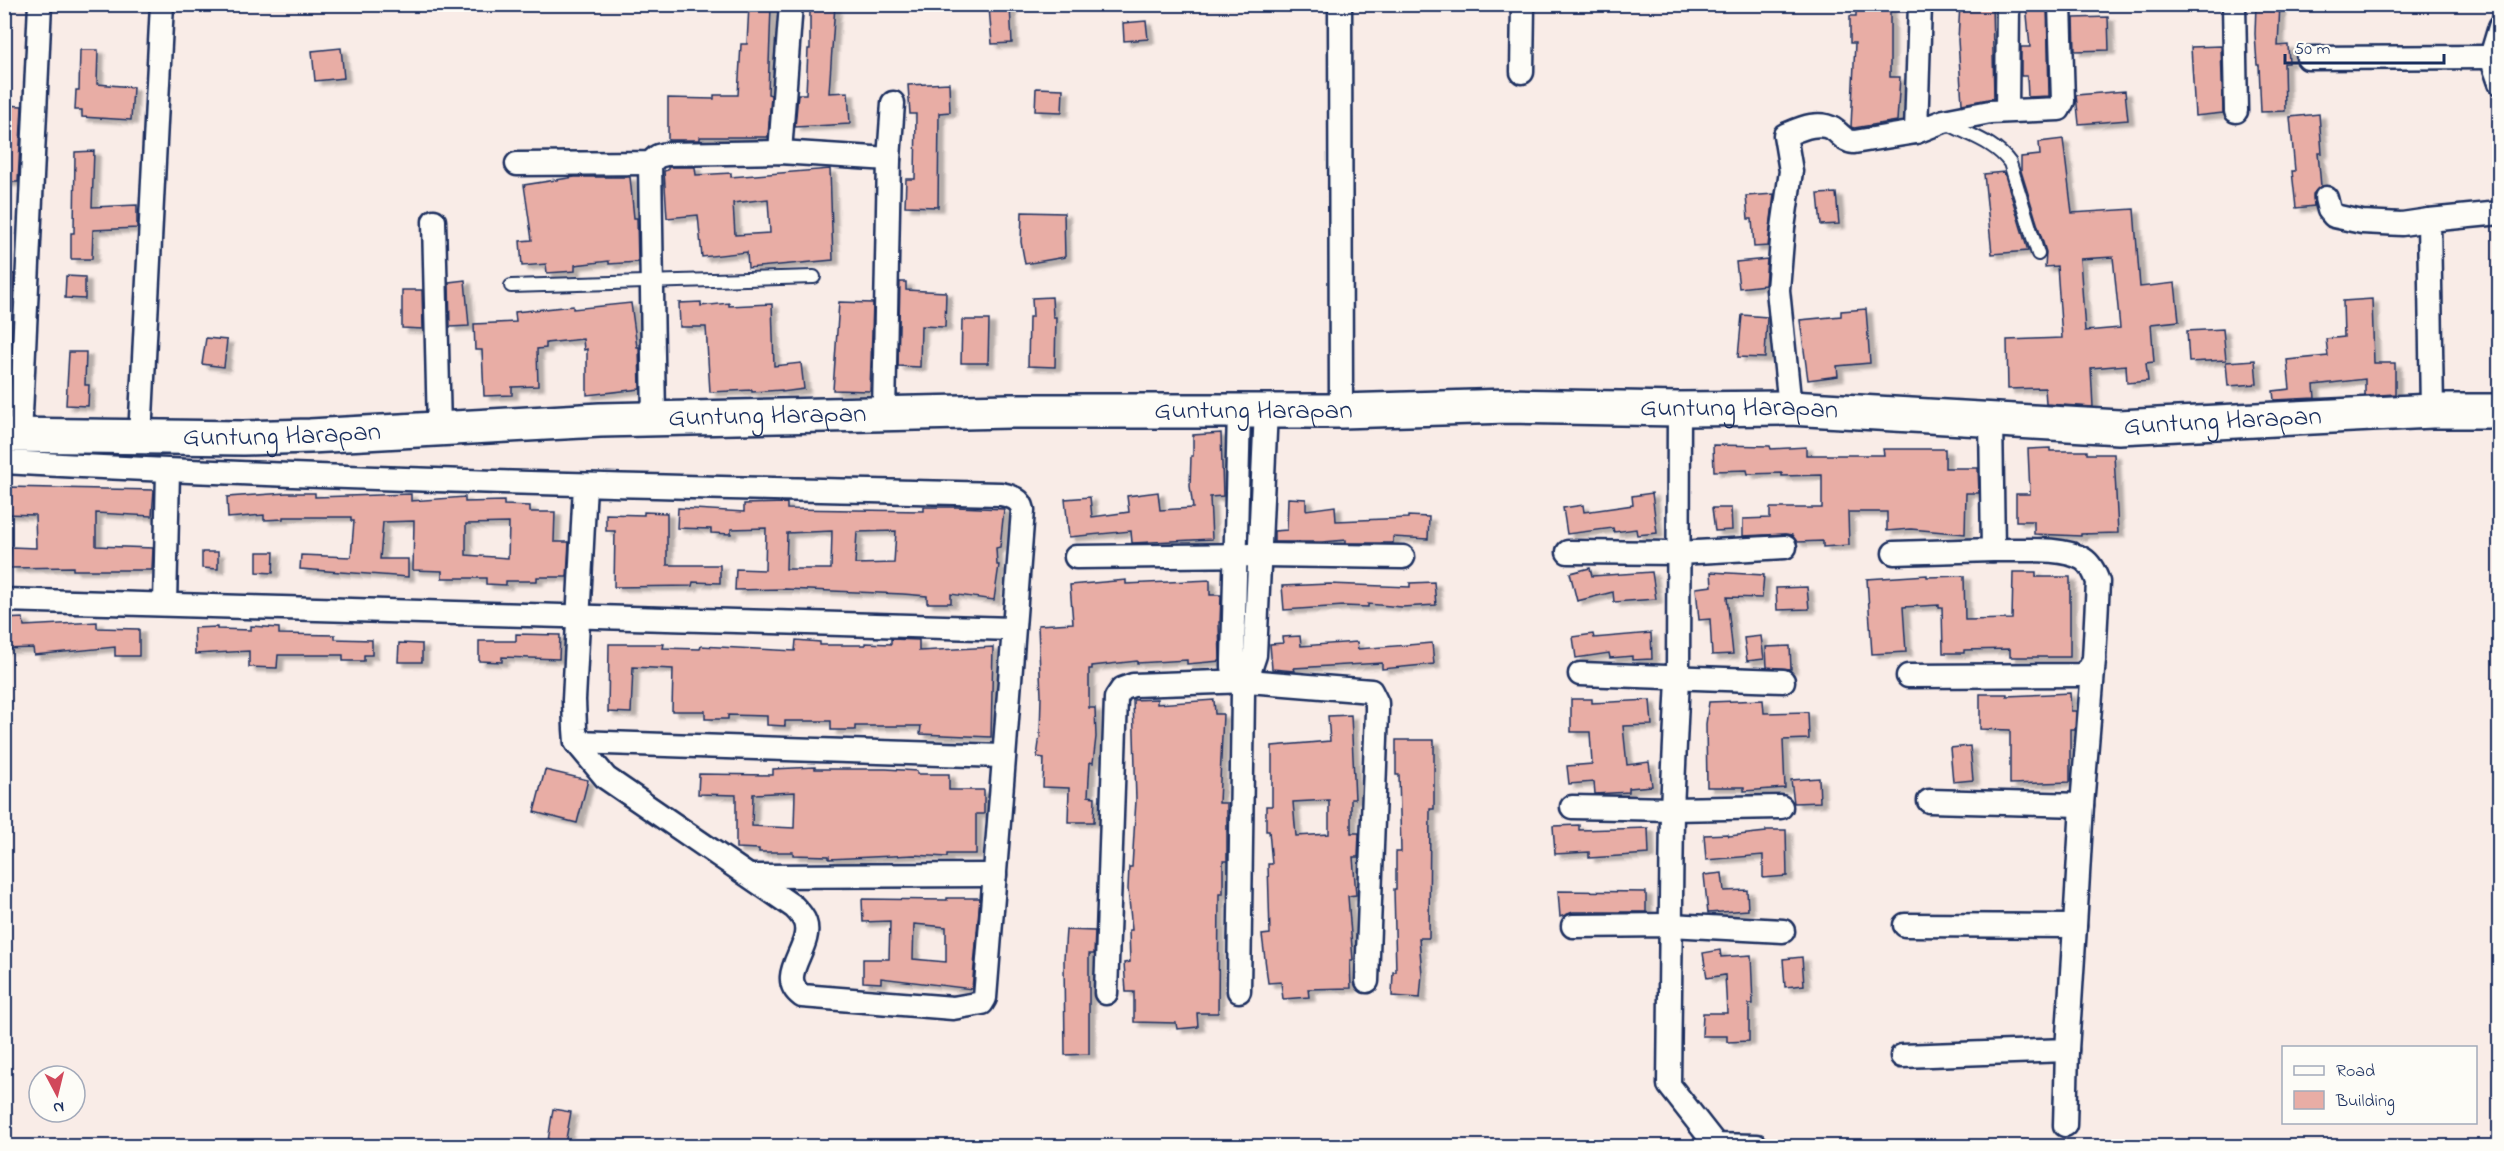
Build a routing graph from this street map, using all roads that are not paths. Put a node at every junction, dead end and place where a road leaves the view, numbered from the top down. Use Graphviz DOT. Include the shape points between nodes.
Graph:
graph roads {
  1 [pos="40,4"];
  2 [pos="162,4"];
  3 [pos="791,4"];
  4 [pos="1340,4"];
  5 [pos="1523,4"];
  6 [pos="1920,4"];
  7 [pos="2008,4"];
  8 [pos="2060,4"];
  9 [pos="2234,4"];
  10 [pos="2499,27"];
  11 [pos="2491,57"];
  12 [pos="2308,58"];
  13 [pos="1522,72"];
  14 [pos="2499,83"];
  15 [pos="893,103"];
  16 [pos="2007,110"];
  17 [pos="2236,111"];
  18 [pos="1944,121"];
  19 [pos="1916,132"];
  20 [pos="780,153"];
  21 [pos="888,159"];
  22 [pos="650,163"];
  23 [pos="517,165"];
  24 [pos="2326,198"];
  25 [pos="2499,213"];
  26 [pos="2429,220"];
  27 [pos="434,221"];
  28 [pos="2038,254"];
  29 [pos="814,277"];
  30 [pos="652,280"];
  31 [pos="511,286"];
  32 [pos="1790,408"];
  33 [pos="1679,409"];
  34 [pos="1252,410"];
  35 [pos="1341,411"];
  36 [pos="2432,411"];
  37 [pos="2499,411"];
  38 [pos="884,414"];
  39 [pos="654,419"];
  40 [pos="1991,420"];
  41 [pos="439,429"];
  42 [pos="140,437"];
  43 [pos="10,444"];
  44 [pos="168,471"];
  45 [pos="585,485"];
  46 [pos="1785,547"];
  47 [pos="1993,550"];
  48 [pos="1568,552"];
  49 [pos="1679,553"];
  50 [pos="1894,553"];
  51 [pos="1234,555"];
  52 [pos="1259,555"];
  53 [pos="1076,557"];
  54 [pos="1403,557"];
  55 [pos="4,600"];
  56 [pos="165,604"];
  57 [pos="578,615"];
  58 [pos="1013,629"];
  59 [pos="2094,658"];
  60 [pos="1580,674"];
  61 [pos="1908,676"];
  62 [pos="1678,678"];
  63 [pos="1783,681"];
  64 [pos="1243,684"];
  65 [pos="576,742"];
  66 [pos="1002,756"];
  67 [pos="1929,801"];
  68 [pos="2082,805"];
  69 [pos="1572,807"];
  70 [pos="1780,807"];
  71 [pos="1672,809"];
  72 [pos="995,875"];
  73 [pos="751,876"];
  74 [pos="1670,925"];
  75 [pos="1905,925"];
  76 [pos="1573,926"];
  77 [pos="2075,926"];
  78 [pos="1783,931"];
  79 [pos="1367,981"];
  80 [pos="1239,991"];
  81 [pos="1106,993"];
  82 [pos="2067,1050"];
  83 [pos="1902,1056"];
  84 [pos="2065,1125"];
  85 [pos="1712,1146"];
  86 [pos="1757,1146"];
  1 -- 43 [label="street"];
  2 -- 42 [label="street"];
  3 -- 20 [label="street"];
  4 -- 35 [label="street"];
  5 -- 13 [label="street"];
  6 -- 19 [label="street"];
  7 -- 16 [label="street"];
  8 -- 16 [label="street" via="2062,105 2053,110"];
  9 -- 17 [label="street"];
  10 -- 11 [label="street"];
  11 -- 12 [label="street"];
  11 -- 14 [label="street"];
  15 -- 21 [label="street"];
  16 -- 18 [label="street"];
  18 -- 19 [label="street"];
  18 -- 28 [label="lane" via="1996,147 2010,163"];
  19 -- 32 [label="street" via="1854,142 1827,127 1814,126 1785,135 1791,171 1778,290"];
  20 -- 21 [label="street"];
  20 -- 22 [label="street" via="666,154"];
  21 -- 38 [label="street"];
  22 -- 23 [label="street"];
  22 -- 30 [label="street"];
  24 -- 26 [label="street" via="2334,216 2362,222 2402,224"];
  25 -- 26 [label="street"];
  26 -- 36 [label="street"];
  27 -- 41 [label="street"];
  29 -- 30 [label="lane"];
  30 -- 31 [label="lane"];
  30 -- 39 [label="street"];
  32 -- 33 [label="street, Guntung Harapan"];
  32 -- 40 [label="street, Guntung Harapan"];
  33 -- 35 [label="street, Guntung Harapan" via="1508,406"];
  33 -- 49 [label="street"];
  34 -- 35 [label="street, Guntung Harapan"];
  34 -- 38 [label="street, Guntung Harapan"];
  34 -- 51 [label="street"];
  34 -- 52 [label="street"];
  36 -- 37 [label="street, Guntung Harapan"];
  36 -- 40 [label="street, Guntung Harapan" via="2120,427"];
  38 -- 39 [label="street, Guntung Harapan"];
  39 -- 41 [label="street, Guntung Harapan"];
  40 -- 47 [label="street"];
  41 -- 42 [label="street, Guntung Harapan" via="310,436"];
  42 -- 43 [label="street, Guntung Harapan"];
  43 -- 44 [label="street"];
  44 -- 45 [label="street"];
  44 -- 56 [label="street"];
  45 -- 57 [label="street"];
  45 -- 58 [label="street" via="1009,495 1019,501 1023,510"];
  46 -- 49 [label="street"];
  47 -- 50 [label="street"];
  47 -- 59 [label="street" via="2068,553 2084,559 2098,582"];
  48 -- 49 [label="street"];
  49 -- 62 [label="street"];
  51 -- 52 [label="street"];
  51 -- 53 [label="street"];
  51 -- 64 [label="street" via="1233,660"];
  52 -- 54 [label="street"];
  52 -- 64 [label="street" via="1255,655"];
  55 -- 56 [label="street"];
  56 -- 57 [label="street"];
  57 -- 58 [label="street"];
  57 -- 65 [label="street"];
  58 -- 66 [label="street"];
  59 -- 61 [label="street" via="2082,675"];
  59 -- 68 [label="street"];
  60 -- 62 [label="street"];
  62 -- 63 [label="street"];
  62 -- 71 [label="street"];
  64 -- 79 [label="street" via="1365,689 1375,697"];
  64 -- 80 [label="street"];
  64 -- 81 [label="street" via="1133,685 1122,689 1116,698"];
  65 -- 66 [label="street"];
  65 -- 73 [label="street" via="606,778"];
  66 -- 72 [label="street"];
  67 -- 68 [label="street"];
  68 -- 77 [label="street"];
  69 -- 71 [label="street"];
  70 -- 71 [label="street"];
  71 -- 74 [label="street"];
  72 -- 73 [label="street"];
  72 -- 73 [label="street" via="984,1000 974,1006 953,1008 802,996 794,990 791,979 806,933 805,922 794,907"];
  74 -- 76 [label="street"];
  74 -- 78 [label="street"];
  74 -- 85 [label="street" via="1669,1085 1712,1140"];
  75 -- 77 [label="street"];
  77 -- 82 [label="street"];
  82 -- 83 [label="street"];
  82 -- 84 [label="street"];
  85 -- 86 [label="street"];
}
